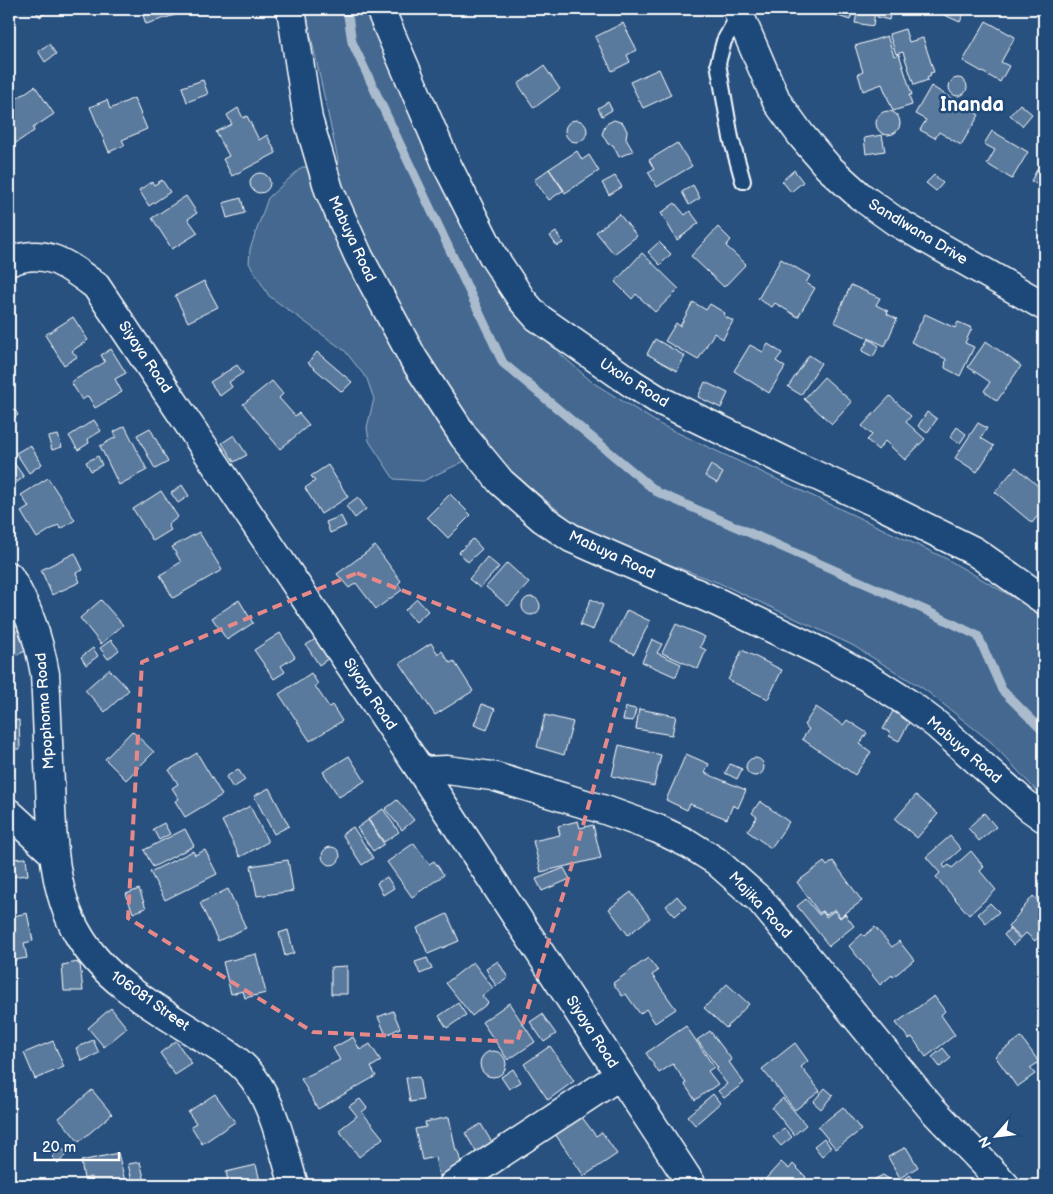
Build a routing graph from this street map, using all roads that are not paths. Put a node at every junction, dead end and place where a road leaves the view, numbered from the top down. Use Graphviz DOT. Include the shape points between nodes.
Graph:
graph roads {
  1 [pos="290,9"];
  2 [pos="380,9"];
  3 [pos="738,12"];
  4 [pos="742,181"];
  5 [pos="9,262"];
  6 [pos="1044,306"];
  7 [pos="9,576"];
  8 [pos="1044,600"];
  9 [pos="422,771"];
  10 [pos="9,813"];
  11 [pos="1044,818"];
  12 [pos="53,853"];
  13 [pos="620,1075"];
  14 [pos="294,1185"];
  15 [pos="453,1185"];
  16 [pos="692,1185"];
  17 [pos="1005,1185"];
  1 -- 11 [label="street, Mabuya Road" via="308,118 329,190 363,264 413,358 464,438 501,482 543,519 571,538 717,602 867,677 937,725"];
  2 -- 8 [label="street, Uxolo Road" via="447,165 493,256 537,317 657,399 974,551"];
  3 -- 4 [label="lane" via="718,63"];
  3 -- 6 [label="street, Sandlwana Drive" via="777,102 828,167 895,221"];
  5 -- 9 [label="street, Siyaya Road" via="32,256 49,257 70,267 96,286"];
  7 -- 12 [label="street, Mpophoma Road" via="31,620 45,674"];
  9 -- 13 [label="street, Siyaya Road"];
  9 -- 17 [label="street, Majika Road" via="448,770 492,776 658,829 716,861 761,901 932,1109"];
  10 -- 12 [label="street"];
  12 -- 14 [label="street, 106081 Street" via="65,907 91,953 110,974 231,1056 255,1080 266,1098"];
  13 -- 15 [label="street"];
  13 -- 16 [label="street, Siyaya Road"];
}
